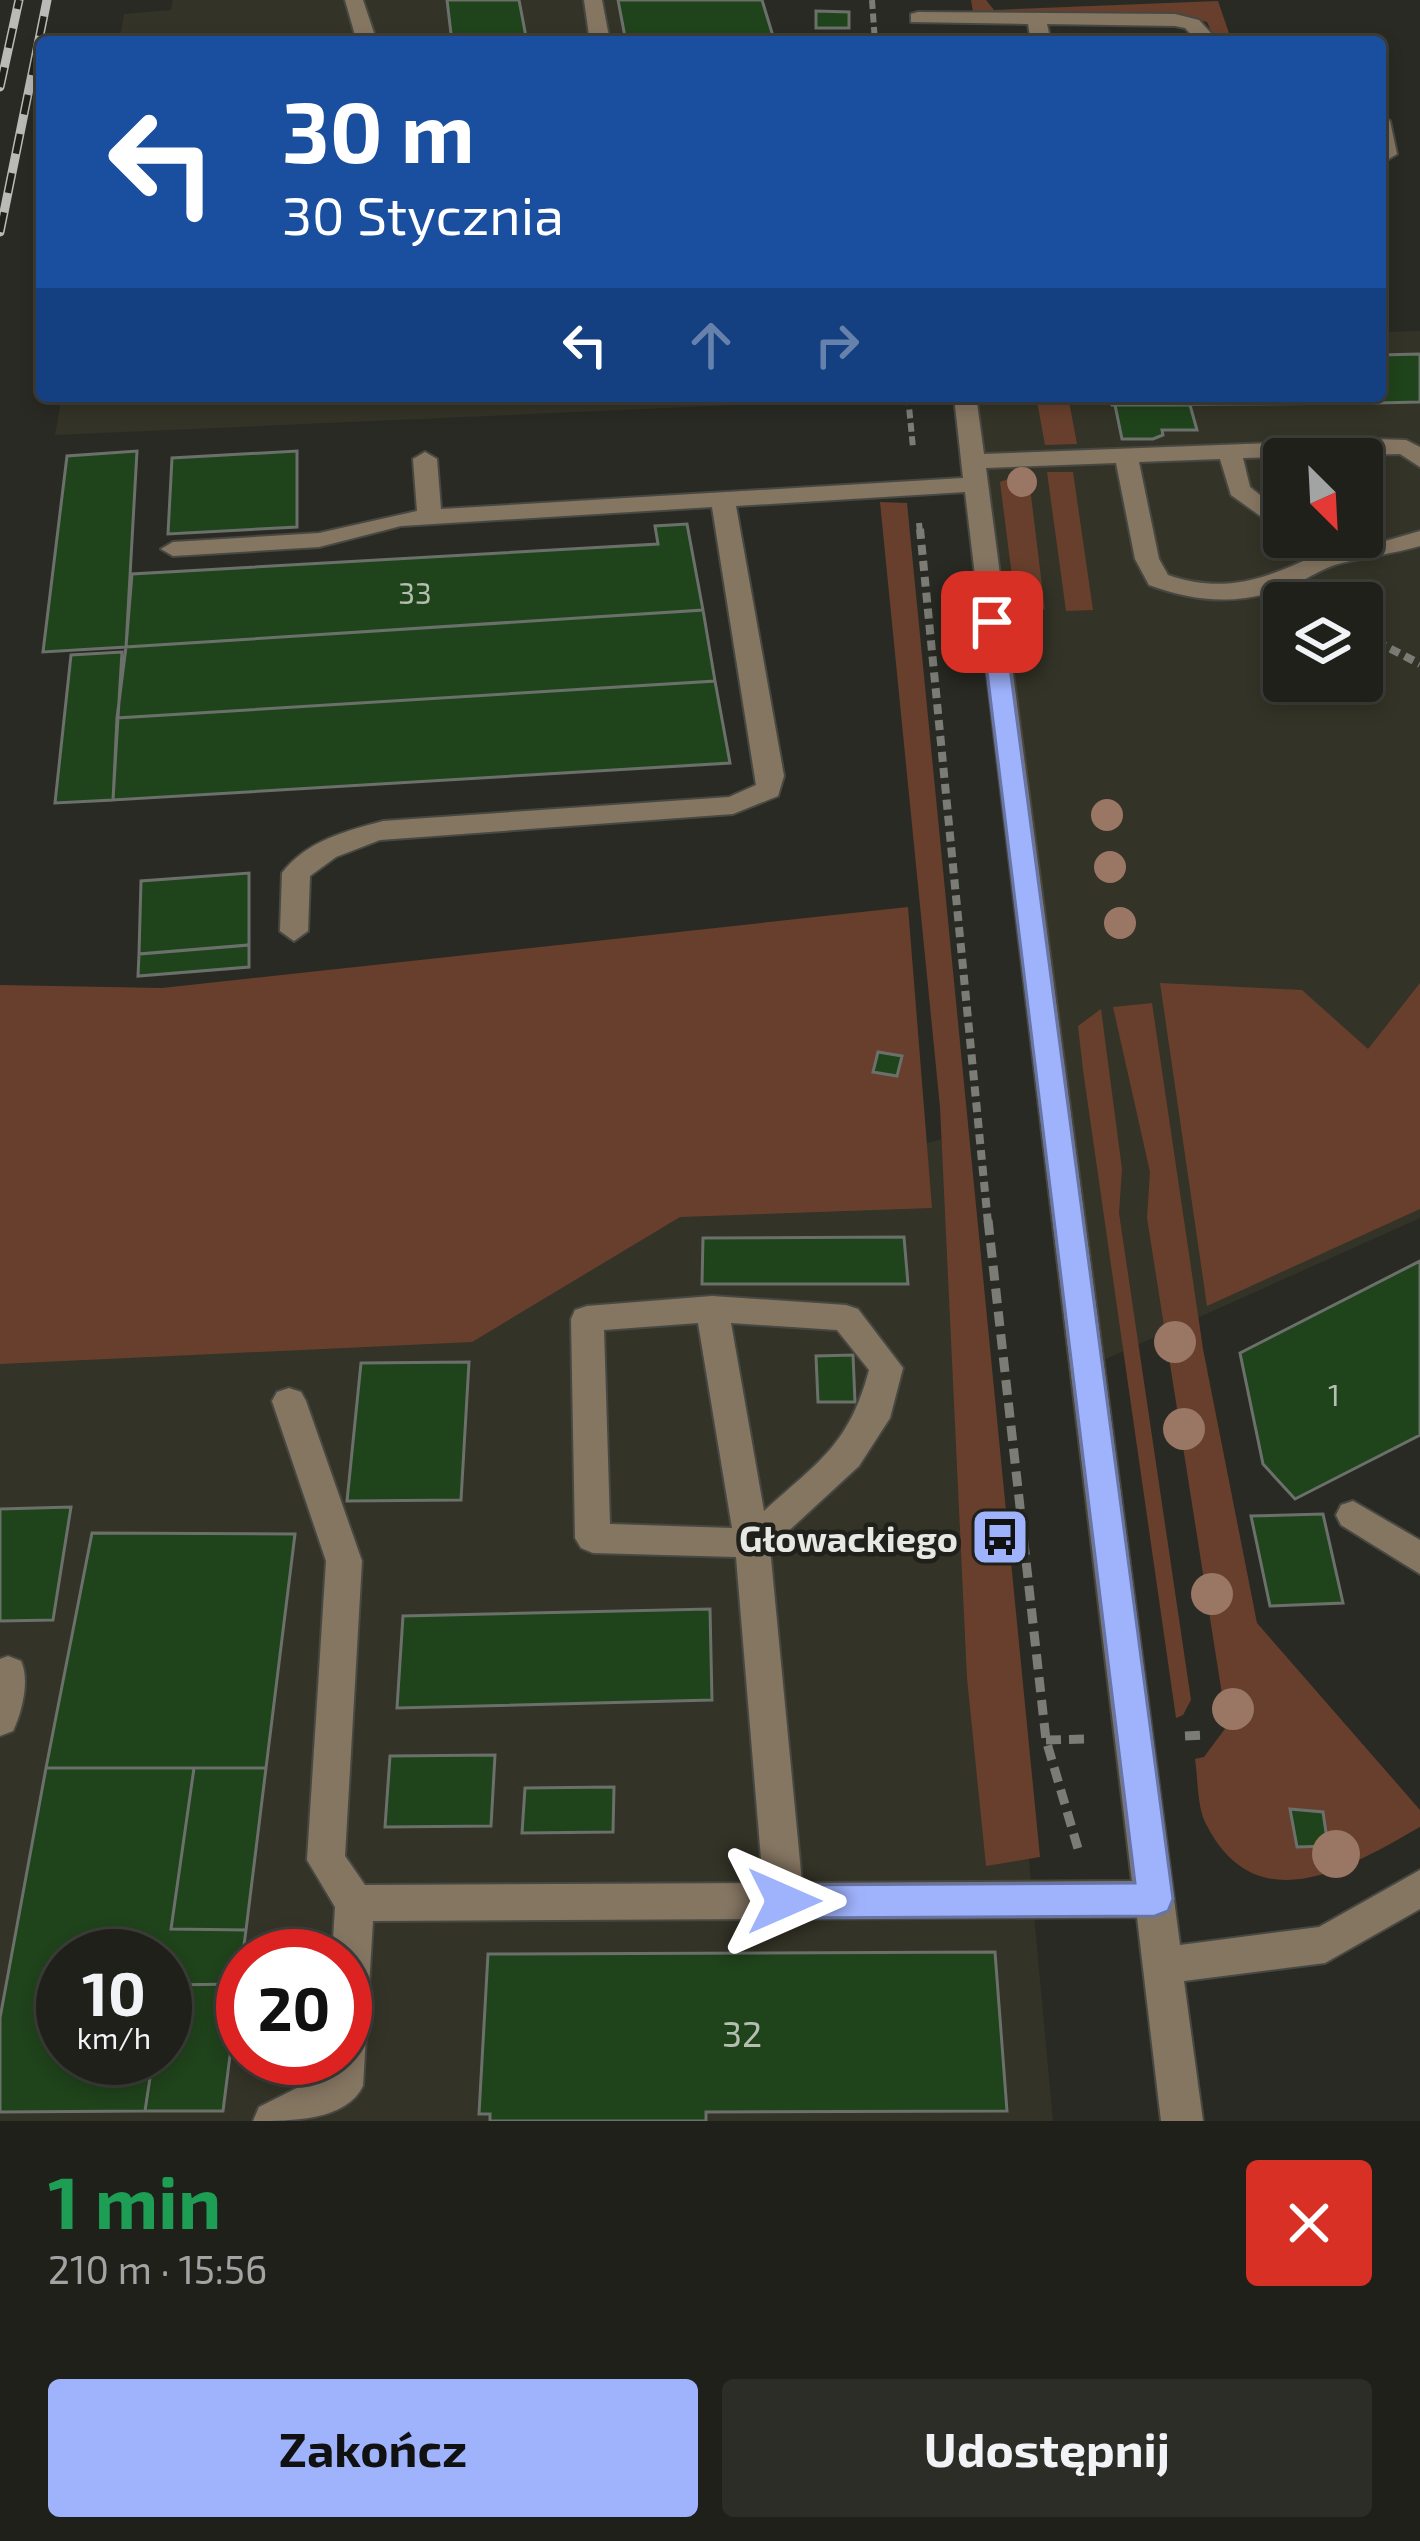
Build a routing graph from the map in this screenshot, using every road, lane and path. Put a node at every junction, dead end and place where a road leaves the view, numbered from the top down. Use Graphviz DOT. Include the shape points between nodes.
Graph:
graph roads {
  1 [pos="354,0"];
  2 [pos="593,0"];
  3 [pos="872,0"];
  4 [pos="917,9"];
  5 [pos="1036,18"];
  6 [pos="365,36"];
  7 [pos="599,36"];
  8 [pos="875,36"];
  9 [pos="1040,36"];
  10 [pos="1203,36"];
  11 [pos="1386,149"];
  12 [pos="1387,154"];
  13 [pos="909,402"];
  14 [pos="965,402"];
  15 [pos="1230,451"];
  16 [pos="1126,454"];
  17 [pos="425,459"];
  18 [pos="1420,460"];
  19 [pos="974,473"];
  20 [pos="916,489"];
  21 [pos="723,499"];
  22 [pos="1263,509"];
  23 [pos="430,518"];
  24 [pos="1420,538"];
  25 [pos="172,549"];
  26 [pos="1383,549"];
  27 [pos="1330,558"];
  28 [pos="1383,645"];
  29 [pos="1420,664"];
  30 [pos="295,931"];
  31 [pos="712,1309"];
  32 [pos="289,1400"];
  33 [pos="1352,1515"];
  34 [pos="752,1543"];
  35 [pos="1420,1559"];
  36 [pos="8,1672"];
  37 [pos="0,1720"];
  38 [pos="1420,1888"];
  39 [pos="1155,1899"];
  40 [pos="1094,1900"];
  41 [pos="784,1901"];
  42 [pos="355,1903"];
  43 [pos="1165,1965"];
  44 [pos="274,2121"];
  45 [pos="1182,2121"];
  1 -- 6 [label="street"];
  2 -- 7 [label="street"];
  3 -- 8 [label="path"];
  4 -- 5 [label="street"];
  5 -- 9 [label="street"];
  5 -- 10 [label="street" via="1175,20"];
  11 -- 12 [label="street"];
  13 -- 20 [label="path"];
  14 -- 19 [label="street"];
  15 -- 16 [label="street"];
  15 -- 18 [label="street" via="1406,447"];
  15 -- 22 [label="street" via="1240,490"];
  16 -- 19 [label="street"];
  16 -- 27 [label="street" via="1158,580 1216,598"];
  17 -- 23 [label="street"];
  19 -- 20 [label="street"];
  19 -- 39 [label="street"];
  20 -- 21 [label="street"];
  20 -- 40 [label="path" via="1046,1740"];
  21 -- 23 [label="street"];
  21 -- 30 [label="street" via="768,790 733,805 383,830 340,842 296,874"];
  23 -- 25 [label="street" via="320,540"];
  24 -- 26 [label="street"];
  28 -- 29 [label="path"];
  31 -- 34 [label="street"];
  31 -- 34 [label="street" via="846,1318 886,1368 873,1418 847,1456"];
  31 -- 34 [label="street" via="587,1319 593,1538"];
  32 -- 42 [label="street" via="344,1561 326,1860"];
  33 -- 35 [label="street"];
  34 -- 41 [label="street"];
  36 -- 37 [label="street"];
  38 -- 43 [label="street" via="1325,1945"];
  39 -- 40 [label="street"];
  39 -- 43 [label="street"];
  40 -- 41 [label="street"];
  41 -- 42 [label="street"];
  42 -- 44 [label="street" via="343,2086"];
  43 -- 45 [label="street"];
}
